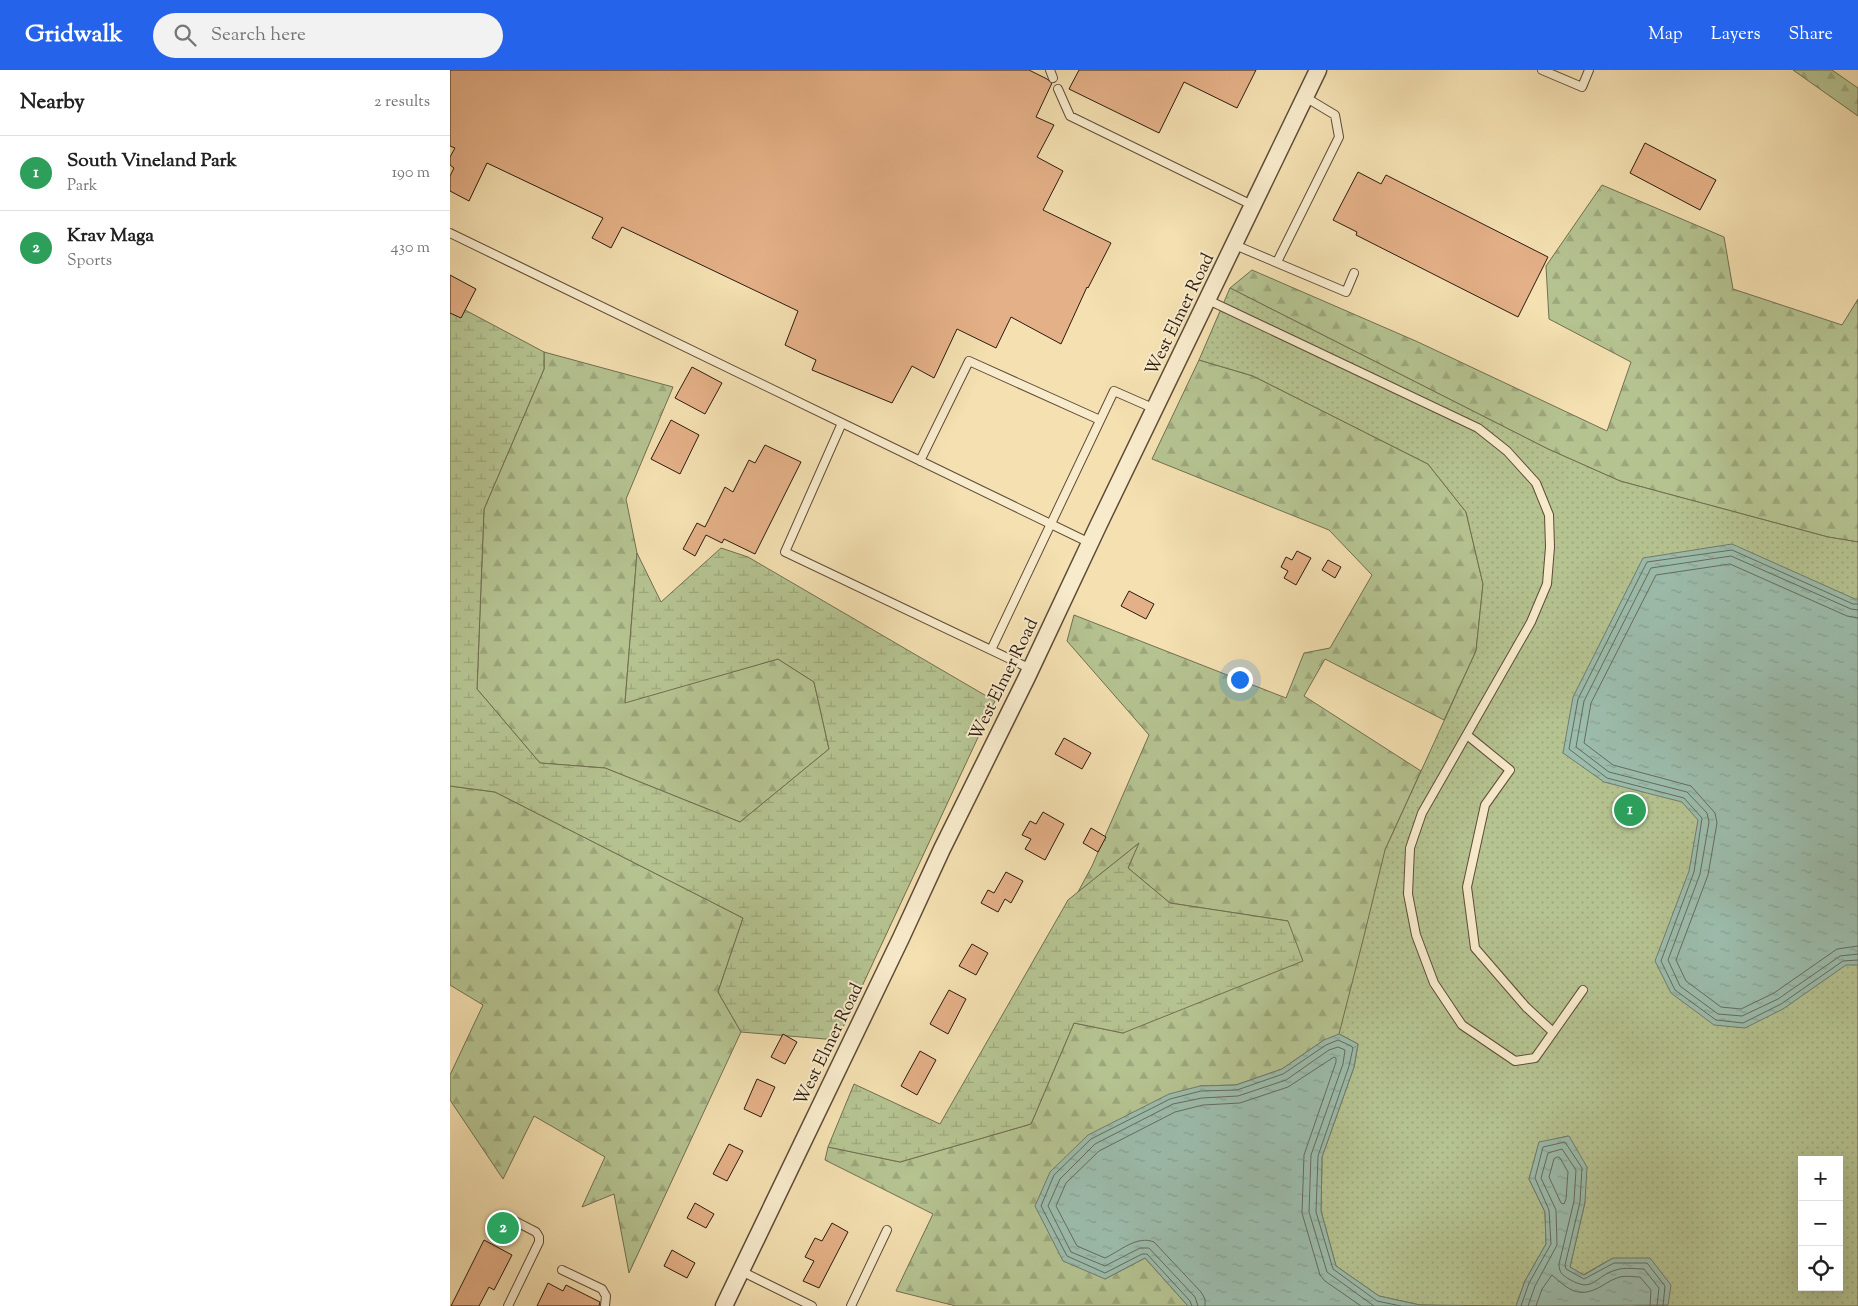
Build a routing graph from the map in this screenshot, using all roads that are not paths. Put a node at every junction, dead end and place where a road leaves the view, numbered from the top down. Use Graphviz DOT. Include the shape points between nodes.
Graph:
graph roads {
  1 [pos="1318,70"];
  2 [pos="1542,70"];
  3 [pos="1589,70"];
  4 [pos="1058,89"];
  5 [pos="1305,97"];
  6 [pos="1254,206"];
  7 [pos="450,234"];
  8 [pos="1235,244"];
  9 [pos="1276,262"];
  10 [pos="1354,273"];
  11 [pos="1208,300"];
  12 [pos="1155,409"];
  13 [pos="1100,420"];
  14 [pos="842,423"];
  15 [pos="920,461"];
  16 [pos="1051,524"];
  17 [pos="1090,543"];
  18 [pos="991,650"];
  19 [pos="1031,669"];
  20 [pos="1467,735"];
  21 [pos="1583,990"];
  22 [pos="1553,1032"];
  23 [pos="503,1215"];
  24 [pos="888,1230"];
  25 [pos="562,1270"];
  26 [pos="741,1271"];
  27 [pos="508,1306"];
  28 [pos="605,1306"];
  29 [pos="724,1306"];
  30 [pos="812,1306"];
  31 [pos="851,1306"];
  1 -- 5 [label="street, West Elmer Road"];
  2 -- 3 [label="lane" via="1582,87"];
  4 -- 6 [label="lane" via="1070,116"];
  5 -- 6 [label="street, West Elmer Road"];
  5 -- 9 [label="lane" via="1335,115 1339,137"];
  6 -- 8 [label="street, West Elmer Road"];
  7 -- 14 [label="lane"];
  8 -- 9 [label="lane"];
  8 -- 11 [label="street, West Elmer Road"];
  9 -- 10 [label="lane" via="1346,292"];
  11 -- 12 [label="street, West Elmer Road"];
  11 -- 20 [label="lane" via="1478,428 1507,451 1536,484 1548,515 1547,584 1531,622"];
  12 -- 13 [label="lane" via="1114,391"];
  12 -- 17 [label="street, West Elmer Road"];
  13 -- 15 [label="lane" via="969,361"];
  13 -- 16 [label="lane"];
  14 -- 15 [label="lane"];
  14 -- 18 [label="lane" via="785,552"];
  15 -- 16 [label="lane"];
  16 -- 17 [label="lane"];
  16 -- 18 [label="lane"];
  17 -- 19 [label="street, West Elmer Road"];
  18 -- 19 [label="lane"];
  19 -- 26 [label="street, West Elmer Road"];
  20 -- 22 [label="lane" via="1510,770 1485,805 1467,887 1476,948 1526,1008"];
  20 -- 22 [label="lane" via="1422,813 1410,848 1408,894 1416,936 1434,983 1462,1025 1488,1044 1515,1061 1535,1058"];
  21 -- 22 [label="lane"];
  23 -- 27 [label="lane" via="540,1236"];
  24 -- 31 [label="lane"];
  25 -- 28 [label="lane" via="602,1289 606,1296"];
  26 -- 29 [label="street, West Elmer Road"];
  26 -- 30 [label="lane"];
}
